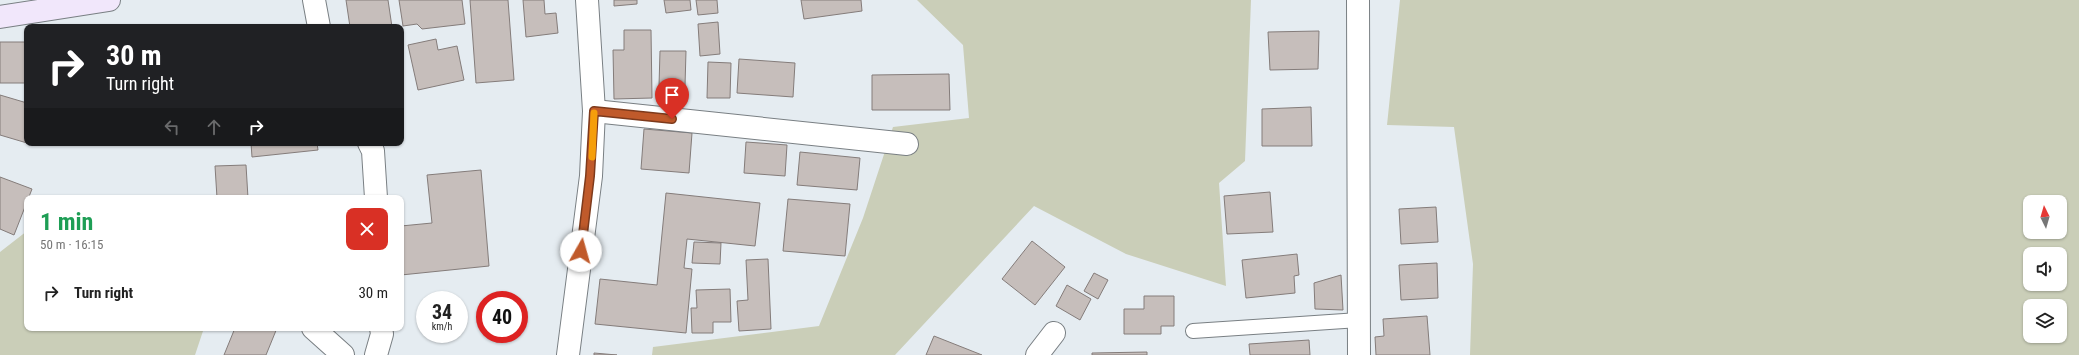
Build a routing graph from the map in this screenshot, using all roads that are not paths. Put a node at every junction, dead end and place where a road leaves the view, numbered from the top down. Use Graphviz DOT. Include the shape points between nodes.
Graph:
graph roads {
  1 [pos="109,0"];
  2 [pos="314,0"];
  3 [pos="586,0"];
  4 [pos="1358,0"];
  5 [pos="0,17"];
  6 [pos="318,24"];
  7 [pos="594,111"];
  8 [pos="907,144"];
  9 [pos="370,146"];
  10 [pos="376,195"];
  11 [pos="1359,320"];
  12 [pos="316,331"];
  13 [pos="382,331"];
  14 [pos="1193,331"];
  15 [pos="1054,333"];
  16 [pos="343,355"];
  17 [pos="376,355"];
  18 [pos="568,355"];
  19 [pos="1037,355"];
  20 [pos="1359,355"];
  1 -- 5 [label="main road"];
  2 -- 6 [label="street"];
  3 -- 7 [label="street"];
  4 -- 11 [label="street"];
  7 -- 8 [label="street"];
  7 -- 18 [label="street" via="590,176"];
  9 -- 10 [label="street"];
  11 -- 14 [label="lane"];
  11 -- 20 [label="street"];
  12 -- 16 [label="street"];
  13 -- 17 [label="street"];
  15 -- 19 [label="street"];
}
